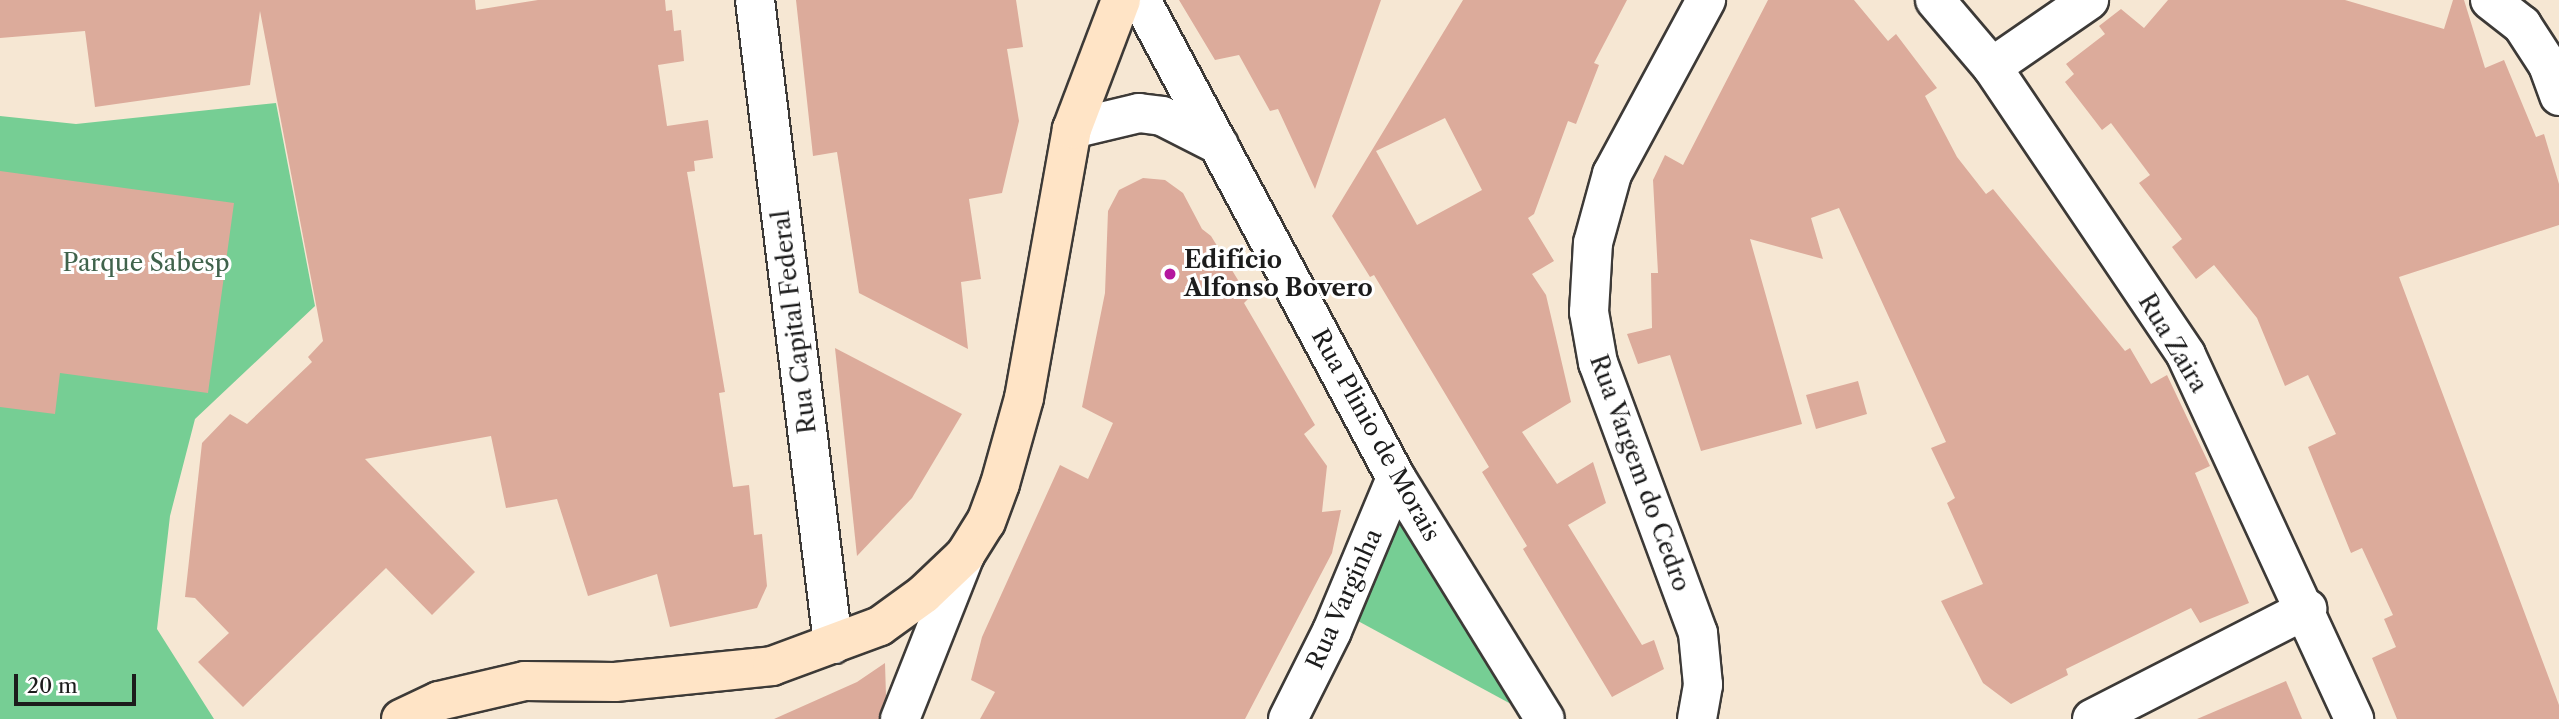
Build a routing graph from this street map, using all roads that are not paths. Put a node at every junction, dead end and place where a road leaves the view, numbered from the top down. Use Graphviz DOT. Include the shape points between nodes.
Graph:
graph roads {
  1 [pos="755,0"];
  2 [pos="1121,0"];
  3 [pos="1141,0"];
  4 [pos="1706,0"];
  5 [pos="1935,0"];
  6 [pos="2089,0"];
  7 [pos="2490,0"];
  8 [pos="1992,66"];
  9 [pos="2559,96"];
  10 [pos="1072,128"];
  11 [pos="1219,145"];
  12 [pos="1396,478"];
  13 [pos="965,555"];
  14 [pos="2307,609"];
  15 [pos="833,644"];
  16 [pos="401,719"];
  17 [pos="900,719"];
  18 [pos="1288,719"];
  19 [pos="1545,719"];
  20 [pos="1697,719"];
  21 [pos="2092,719"];
  22 [pos="2354,719"];
  1 -- 15 [label="street, Rua Capital Federal"];
  2 -- 10 [label="main road"];
  3 -- 11 [label="street, Rua Plinio de Morais"];
  4 -- 20 [label="street, Rua Vargem do Cedro" via="1612,174 1593,243 1589,312 1598,363 1698,633 1703,685"];
  5 -- 8 [label="street, Rua Zaira"];
  6 -- 8 [label="street"];
  7 -- 9 [label="street" via="2522,25 2548,65"];
  8 -- 14 [label="street, Rua Zaira" via="2186,355"];
  10 -- 11 [label="street" via="1139,113 1162,116"];
  10 -- 13 [label="main road" via="1024,398 986,522"];
  11 -- 12 [label="street, Rua Plinio de Morais"];
  12 -- 18 [label="street, Rua Varginha" via="1332,631"];
  12 -- 19 [label="street, Rua Plinio de Morais"];
  13 -- 15 [label="main road" via="924,594 880,626"];
  13 -- 17 [label="street"];
  14 -- 21 [label="street"];
  14 -- 22 [label="street, Rua Zaira"];
  15 -- 16 [label="main road" via="772,666 698,676 615,682 526,681 439,701"];
}
